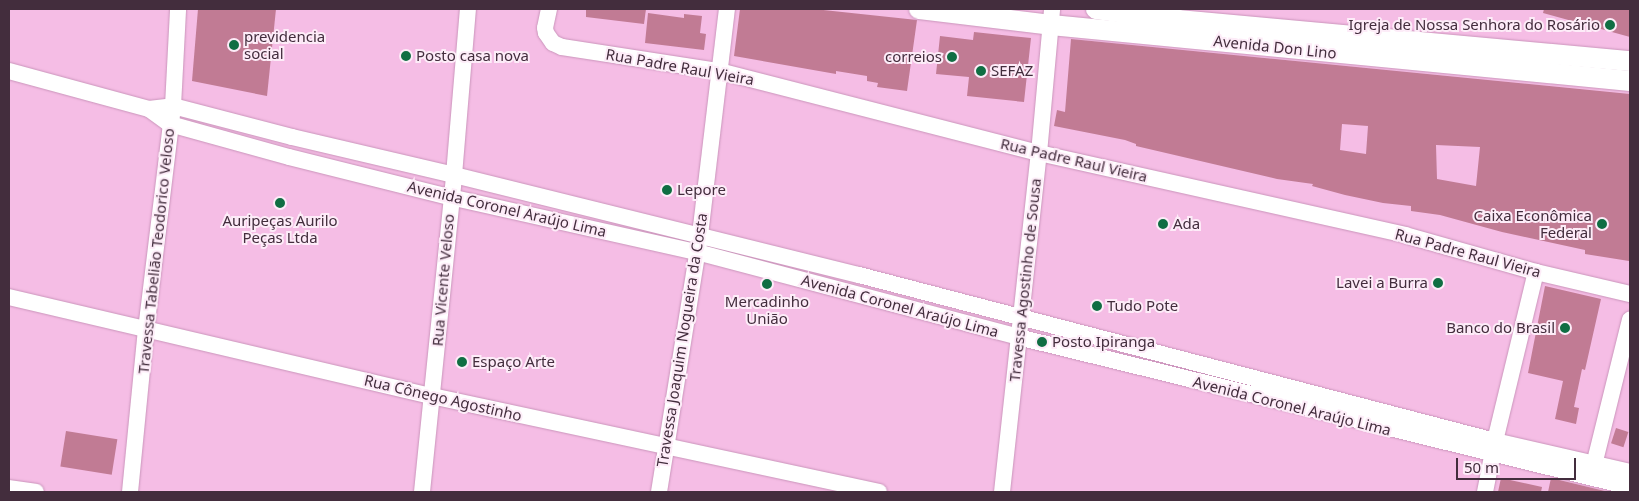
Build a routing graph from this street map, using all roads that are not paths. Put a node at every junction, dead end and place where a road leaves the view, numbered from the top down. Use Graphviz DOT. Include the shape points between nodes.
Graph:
graph roads {
  1 [pos="178,9"];
  2 [pos="468,9"];
  3 [pos="548,9"];
  4 [pos="727,9"];
  5 [pos="919,9"];
  6 [pos="1096,9"];
  7 [pos="1052,17"];
  8 [pos="1178,22"];
  9 [pos="1630,61"];
  10 [pos="9,71"];
  11 [pos="719,71"];
  12 [pos="1630,82"];
  13 [pos="173,106"];
  14 [pos="149,109"];
  15 [pos="170,124"];
  16 [pos="292,137"];
  17 [pos="1039,153"];
  18 [pos="289,157"];
  19 [pos="454,175"];
  20 [pos="450,197"];
  21 [pos="580,206"];
  22 [pos="577,225"];
  23 [pos="700,235"];
  24 [pos="697,252"];
  25 [pos="1536,272"];
  26 [pos="859,275"];
  27 [pos="856,293"];
  28 [pos="1630,294"];
  29 [pos="9,297"];
  30 [pos="1021,318"];
  31 [pos="1630,320"];
  32 [pos="146,330"];
  33 [pos="1018,337"];
  34 [pos="1137,348"];
  35 [pos="1133,366"];
  36 [pos="1237,374"];
  37 [pos="1234,392"];
  38 [pos="432,396"];
  39 [pos="1365,415"];
  40 [pos="664,447"];
  41 [pos="1493,448"];
  42 [pos="1592,470"];
  43 [pos="1630,472"];
  44 [pos="1630,487"];
  45 [pos="9,488"];
  46 [pos="36,492"];
  47 [pos="130,492"];
  48 [pos="422,492"];
  49 [pos="659,492"];
  50 [pos="879,492"];
  51 [pos="1002,492"];
  52 [pos="1485,492"];
  1 -- 13 [label="street, Travessa Tabelião Teodorico Veloso"];
  2 -- 19 [label="street, Rua Vicente Veloso"];
  3 -- 11 [label="street, Rua Padre Raul Vieira" via="546,34 553,43 562,47"];
  4 -- 11 [label="street, Travessa Joaquim Nogueira da Costa"];
  5 -- 7 [label="main road, Avenida Don Lino"];
  6 -- 8 [label="main road, Avenida Don Lino"];
  7 -- 8 [label="main road, Avenida Don Lino"];
  7 -- 17 [label="street, Travessa Agostinho de Sousa"];
  8 -- 9 [label="main road, Avenida Don Lino"];
  8 -- 12 [label="main road, Avenida Don Lino"];
  10 -- 14 [label="street"];
  11 -- 17 [label="street, Rua Padre Raul Vieira"];
  11 -- 23 [label="street, Travessa Joaquim Nogueira da Costa"];
  13 -- 14 [label="street"];
  13 -- 15 [label="street, Travessa Tabelião Teodorico Veloso"];
  13 -- 16 [label="street, Avenida Coronel Araújo Lima"];
  14 -- 15 [label="street"];
  15 -- 18 [label="street, Avenida Coronel Araújo Lima"];
  15 -- 32 [label="street, Travessa Tabelião Teodorico Veloso"];
  16 -- 18 [label="street"];
  16 -- 19 [label="street, Avenida Coronel Araújo Lima"];
  17 -- 25 [label="street, Rua Padre Raul Vieira" via="1405,236"];
  17 -- 30 [label="street, Travessa Agostinho de Sousa"];
  18 -- 20 [label="street, Avenida Coronel Araújo Lima"];
  19 -- 20 [label="street, Rua Vicente Veloso"];
  19 -- 21 [label="street, Avenida Coronel Araújo Lima"];
  20 -- 22 [label="street, Avenida Coronel Araújo Lima"];
  20 -- 38 [label="street, Rua Vicente Veloso"];
  21 -- 22 [label="street"];
  21 -- 23 [label="street, Avenida Coronel Araújo Lima"];
  22 -- 24 [label="street, Avenida Coronel Araújo Lima"];
  23 -- 24 [label="street, Travessa Joaquim Nogueira da Costa"];
  23 -- 26 [label="street, Avenida Coronel Araújo Lima"];
  24 -- 27 [label="street, Avenida Coronel Araújo Lima"];
  24 -- 40 [label="street, Travessa Joaquim Nogueira da Costa"];
  25 -- 28 [label="street, Rua Padre Raul Vieira"];
  25 -- 41 [label="street"];
  26 -- 27 [label="street"];
  26 -- 30 [label="street, Avenida Coronel Araújo Lima"];
  27 -- 33 [label="street, Avenida Coronel Araújo Lima"];
  29 -- 32 [label="street, Rua Cônego Agostinho"];
  30 -- 33 [label="street, Travessa Agostinho de Sousa"];
  30 -- 34 [label="street, Avenida Coronel Araújo Lima"];
  31 -- 42 [label="street"];
  32 -- 38 [label="street, Rua Cônego Agostinho"];
  32 -- 47 [label="street, Travessa Tabelião Teodorico Veloso"];
  33 -- 35 [label="street, Avenida Coronel Araújo Lima"];
  33 -- 51 [label="street, Travessa Agostinho de Sousa"];
  34 -- 35 [label="street"];
  34 -- 36 [label="street, Avenida Coronel Araújo Lima"];
  35 -- 37 [label="street, Avenida Coronel Araújo Lima"];
  36 -- 37 [label="street"];
  36 -- 39 [label="street, Avenida Coronel Araújo Lima"];
  37 -- 39 [label="street, Avenida Coronel Araújo Lima"];
  38 -- 40 [label="street, Rua Cônego Agostinho"];
  38 -- 48 [label="street, Rua Vicente Veloso"];
  39 -- 41 [label="street, Avenida Coronel Araújo Lima"];
  40 -- 49 [label="street, Travessa Joaquim Nogueira da Costa"];
  40 -- 50 [label="street, Rua Cônego Agostinho"];
  41 -- 42 [label="street, Avenida Coronel Araújo Lima"];
  41 -- 52 [label="street"];
  42 -- 43 [label="street, Avenida Coronel Araújo Lima"];
  42 -- 44 [label="street, Avenida Coronel Araújo Lima"];
  45 -- 46 [label="street"];
}
